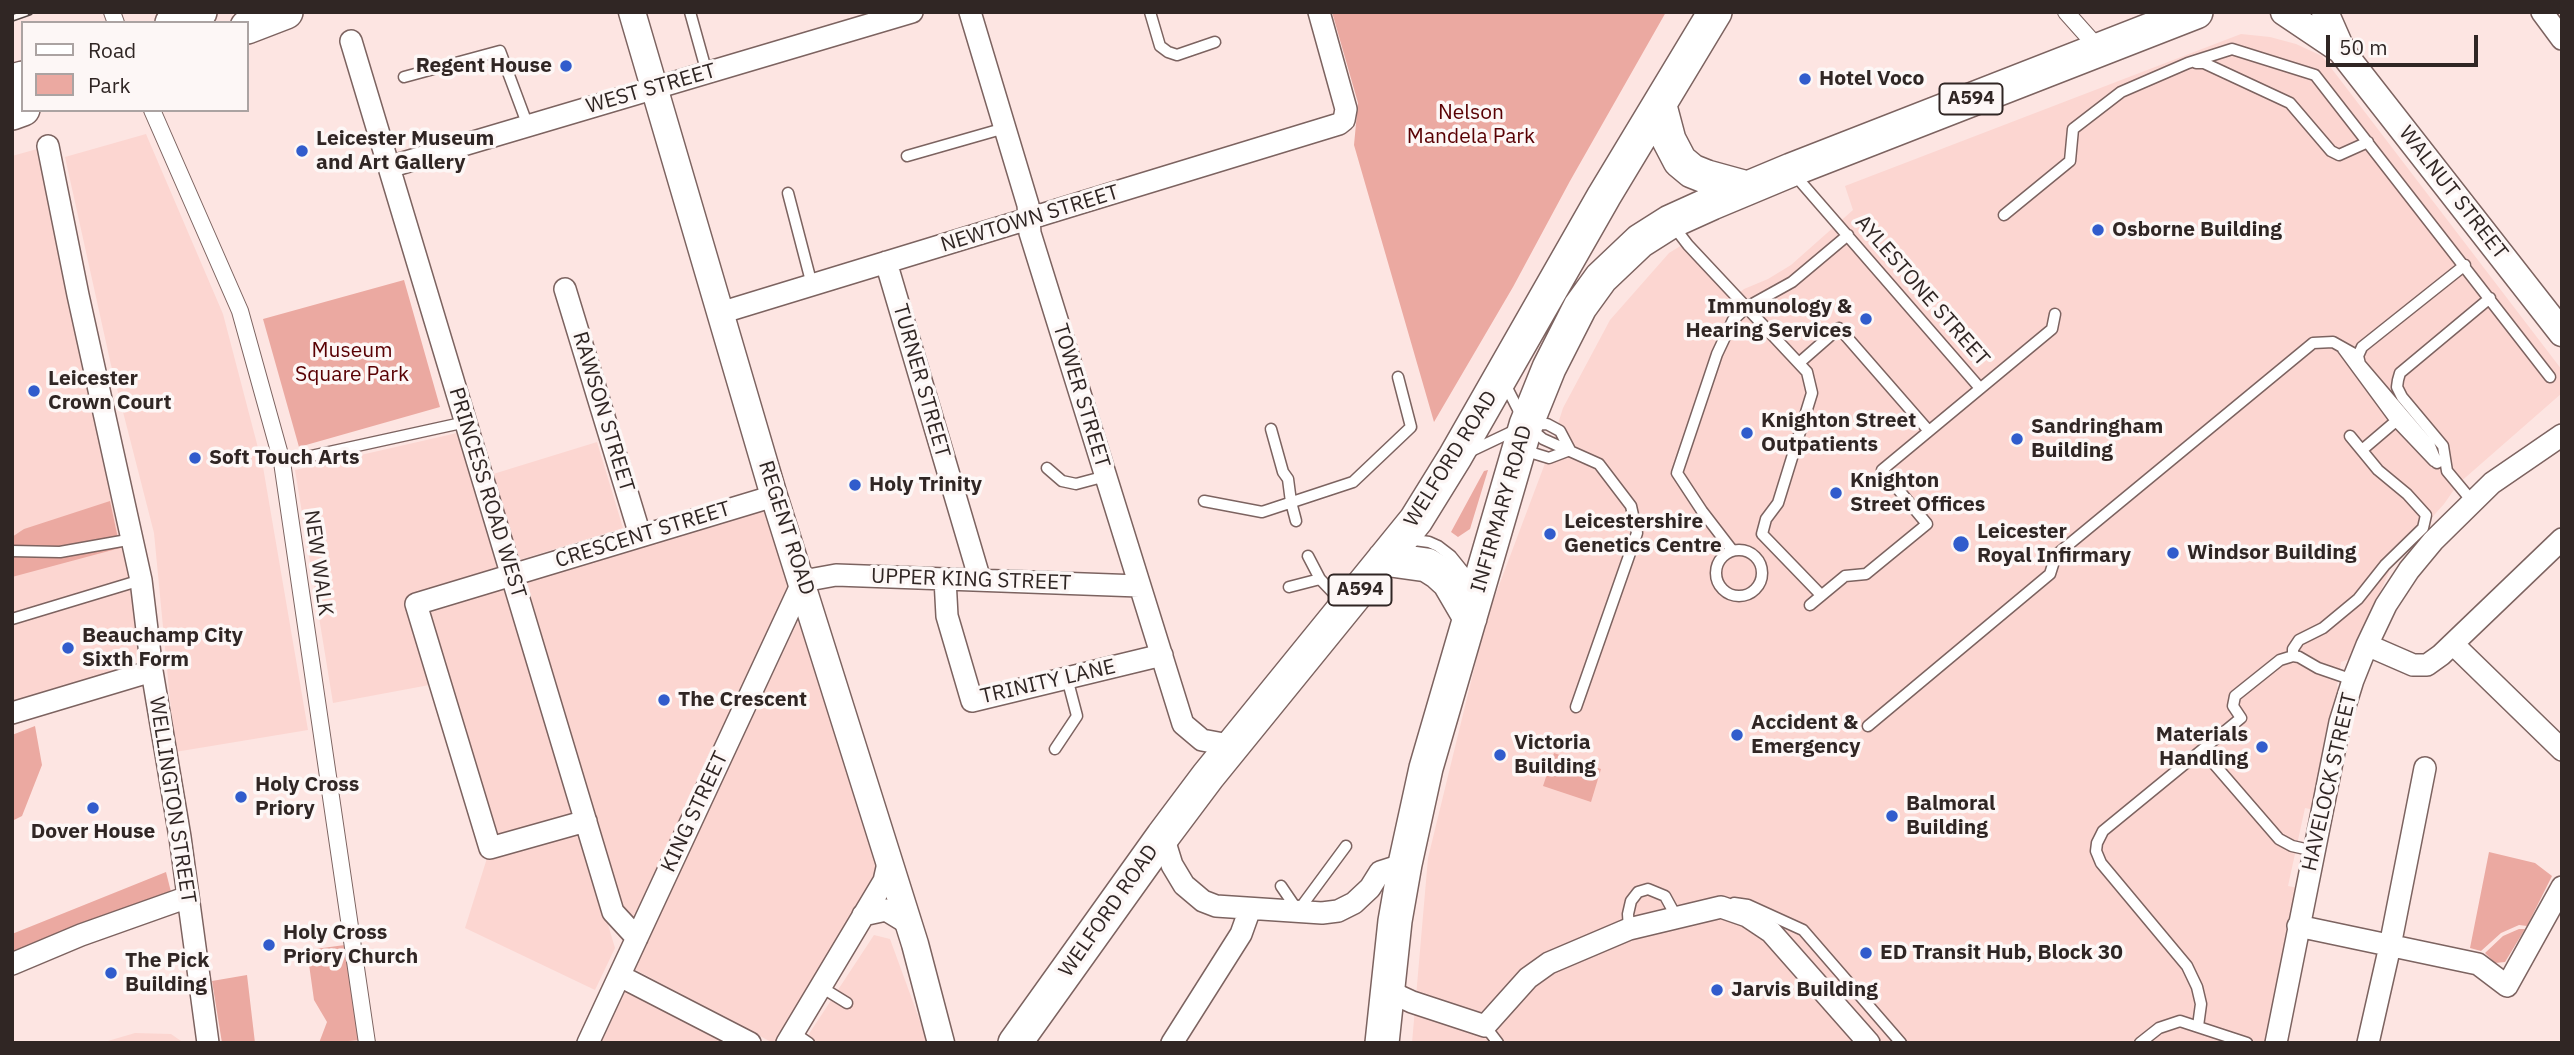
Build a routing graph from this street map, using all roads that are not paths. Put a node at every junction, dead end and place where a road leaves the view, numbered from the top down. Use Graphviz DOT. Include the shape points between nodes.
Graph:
graph roads {
  1 [pos="200,12"];
  2 [pos="286,12"];
  3 [pos="632,12"];
  4 [pos="690,12"];
  5 [pos="912,12"];
  6 [pos="970,12"];
  7 [pos="1150,12"];
  8 [pos="1318,12"];
  9 [pos="1715,12"];
  10 [pos="2066,12"];
  11 [pos="2196,12"];
  12 [pos="2284,12"];
  13 [pos="2325,12"];
  14 [pos="2542,12"];
  15 [pos="177,21"];
  16 [pos="248,27"];
  17 [pos="2562,39"];
  18 [pos="351,41"];
  19 [pos="1214,42"];
  20 [pos="2099,49"];
  21 [pos="2343,52"];
  22 [pos="2188,63"];
  23 [pos="707,73"];
  24 [pos="404,77"];
  25 [pos="654,88"];
  26 [pos="1660,106"];
  27 [pos="153,112"];
  28 [pos="528,126"];
  29 [pos="1005,128"];
  30 [pos="2368,142"];
  31 [pos="48,146"];
  32 [pos="907,156"];
  33 [pos="389,167"];
  34 [pos="1791,170"];
  35 [pos="1747,188"];
  36 [pos="788,193"];
  37 [pos="2004,215"];
  38 [pos="1029,219"];
  39 [pos="1670,222"];
  40 [pos="1848,234"];
  41 [pos="886,262"];
  42 [pos="2465,265"];
  43 [pos="812,285"];
  44 [pos="565,289"];
  45 [pos="2490,298"];
  46 [pos="1747,307"];
  47 [pos="720,313"];
  48 [pos="2055,314"];
  49 [pos="2562,333"];
  50 [pos="2342,347"];
  51 [pos="2358,356"];
  52 [pos="1799,363"];
  53 [pos="1398,377"];
  54 [pos="1501,377"];
  55 [pos="2550,377"];
  56 [pos="1979,387"];
  57 [pos="2396,421"];
  58 [pos="466,422"];
  59 [pos="1271,429"];
  60 [pos="1928,430"];
  61 [pos="2562,435"];
  62 [pos="2350,436"];
  63 [pos="1522,437"];
  64 [pos="1570,450"];
  65 [pos="2362,450"];
  66 [pos="1455,457"];
  67 [pos="302,458"];
  68 [pos="2437,463"];
  69 [pos="1047,468"];
  70 [pos="2447,471"];
  71 [pos="1106,476"];
  72 [pos="774,496"];
  73 [pos="1204,501"];
  74 [pos="2473,501"];
  75 [pos="1291,502"];
  76 [pos="1296,521"];
  77 [pos="640,535"];
  78 [pos="133,539"];
  79 [pos="2562,539"];
  80 [pos="1393,549"];
  81 [pos="1732,550"];
  82 [pos="12,551"];
  83 [pos="1308,556"];
  84 [pos="511,575"];
  85 [pos="945,579"];
  86 [pos="1320,579"];
  87 [pos="141,580"];
  88 [pos="980,580"];
  89 [pos="803,581"];
  90 [pos="1139,586"];
  91 [pos="1289,587"];
  92 [pos="1821,595"];
  93 [pos="1474,604"];
  94 [pos="1810,605"];
  95 [pos="1347,607"];
  96 [pos="12,619"];
  97 [pos="2452,644"];
  98 [pos="2367,645"];
  99 [pos="1162,655"];
  100 [pos="2293,656"];
  101 [pos="152,671"];
  102 [pos="1067,678"];
  103 [pos="2353,680"];
  104 [pos="1576,707"];
  105 [pos="12,713"];
  106 [pos="1868,726"];
  107 [pos="1234,746"];
  108 [pos="1055,749"];
  109 [pos="2202,750"];
  110 [pos="2562,750"];
  111 [pos="2425,768"];
  112 [pos="586,821"];
  113 [pos="1163,836"];
  114 [pos="1346,846"];
  115 [pos="2314,851"];
  116 [pos="889,859"];
  117 [pos="1405,864"];
  118 [pos="1281,886"];
  119 [pos="2562,887"];
  120 [pos="188,897"];
  121 [pos="1721,906"];
  122 [pos="1250,909"];
  123 [pos="1298,911"];
  124 [pos="863,915"];
  125 [pos="1677,918"];
  126 [pos="909,924"];
  127 [pos="2298,926"];
  128 [pos="1629,929"];
  129 [pos="637,938"];
  130 [pos="2390,946"];
  131 [pos="12,964"];
  132 [pos="620,976"];
  133 [pos="821,987"];
  134 [pos="1386,990"];
  135 [pos="847,1003"];
  136 [pos="2198,1026"];
  137 [pos="1480,1034"];
  138 [pos="796,1039"];
  139 [pos="208,1043"];
  140 [pos="367,1043"];
  141 [pos="587,1043"];
  142 [pos="750,1043"];
  143 [pos="941,1043"];
  144 [pos="1016,1043"];
  145 [pos="1172,1043"];
  146 [pos="1382,1043"];
  147 [pos="1498,1043"];
  148 [pos="1869,1043"];
  149 [pos="1900,1043"];
  150 [pos="2140,1043"];
  151 [pos="2247,1043"];
  152 [pos="2276,1043"];
  153 [pos="2368,1043"];
  1 -- 15 [label="main road"];
  2 -- 16 [label="main road"];
  3 -- 25 [label="street, REGENT ROAD"];
  4 -- 23 [label="lane"];
  5 -- 23 [label="street, WEST STREET"];
  6 -- 29 [label="street, TOWER STREET"];
  7 -- 19 [label="lane" via="1160,46 1168,52 1177,55"];
  8 -- 38 [label="street, NEWTOWN STREET" via="1346,108 1339,124"];
  9 -- 26 [label="main road, WELFORD ROAD / A594"];
  10 -- 20 [label="street"];
  11 -- 20 [label="main road, A594"];
  12 -- 21 [label="street, WALNUT STREET"];
  13 -- 21 [label="street, WALNUT STREET"];
  14 -- 17 [label="street"];
  18 -- 33 [label="street, PRINCESS ROAD WEST"];
  20 -- 34 [label="main road, A594"];
  21 -- 49 [label="street, WALNUT STREET"];
  22 -- 30 [label="lane" via="2204,63 2290,103 2339,155"];
  22 -- 30 [label="lane" via="2232,48 2315,75"];
  22 -- 37 [label="lane" via="2121,92 2073,130 2070,161"];
  23 -- 25 [label="street, WEST STREET"];
  24 -- 28 [label="lane" via="500,51"];
  25 -- 28 [label="street, WEST STREET"];
  25 -- 47 [label="street, REGENT ROAD"];
  26 -- 35 [label="main road" via="1680,161 1692,171"];
  26 -- 54 [label="main road, WELFORD ROAD / A594"];
  27 -- 140 [label="street, NEW WALK" via="240,311 282,462"];
  28 -- 33 [label="street, WEST STREET"];
  29 -- 32 [label="lane"];
  29 -- 38 [label="street, TOWER STREET"];
  30 -- 42 [label="lane"];
  31 -- 78 [label="street, WELLINGTON STREET"];
  33 -- 58 [label="street, PRINCESS ROAD WEST"];
  34 -- 35 [label="main road, A594"];
  34 -- 40 [label="lane, AYLESTONE STREET"];
  35 -- 39 [label="main road, INFIRMARY ROAD / A594"];
  36 -- 43 [label="lane"];
  38 -- 41 [label="street, NEWTOWN STREET"];
  38 -- 71 [label="street, TOWER STREET"];
  39 -- 46 [label="lane"];
  39 -- 63 [label="main road, INFIRMARY ROAD / A594" via="1621,257 1585,299 1549,368"];
  40 -- 46 [label="lane" via="1792,282"];
  40 -- 56 [label="lane, AYLESTONE STREET"];
  41 -- 43 [label="street, NEWTOWN STREET"];
  41 -- 88 [label="street, TURNER STREET"];
  42 -- 45 [label="lane"];
  42 -- 51 [label="lane" via="2362,347"];
  43 -- 47 [label="street, NEWTOWN STREET"];
  44 -- 77 [label="street, RAWSON STREET"];
  45 -- 55 [label="lane"];
  45 -- 70 [label="lane" via="2400,373 2398,380 2402,397 2443,446"];
  46 -- 52 [label="lane"];
  46 -- 81 [label="lane" via="1725,333 1677,473"];
  47 -- 72 [label="street, REGENT ROAD"];
  48 -- 56 [label="lane" via="2052,330"];
  50 -- 51 [label="lane"];
  50 -- 57 [label="lane"];
  50 -- 106 [label="lane" via="2325,341 2313,343 2056,555 2050,574"];
  51 -- 68 [label="lane" via="2430,446"];
  52 -- 60 [label="lane" via="1839,328"];
  52 -- 92 [label="lane" via="1807,372 1812,393 1777,503 1762,534"];
  53 -- 75 [label="lane" via="1411,427 1353,482"];
  54 -- 63 [label="lane"];
  54 -- 66 [label="main road, WELFORD ROAD / A594"];
  56 -- 60 [label="lane, AYLESTONE STREET"];
  57 -- 65 [label="lane"];
  57 -- 68 [label="lane"];
  58 -- 67 [label="lane"];
  58 -- 84 [label="street, PRINCESS ROAD WEST"];
  59 -- 75 [label="lane" via="1289,479"];
  60 -- 92 [label="lane, AYLESTONE STREET" via="1882,470 1927,524 1866,574 1845,576"];
  61 -- 74 [label="street, HAVELOCK STREET"];
  62 -- 65 [label="lane"];
  63 -- 64 [label="lane" via="1543,439"];
  63 -- 64 [label="lane" via="1549,458"];
  63 -- 66 [label="lane"];
  63 -- 93 [label="main road, INFIRMARY ROAD / A594"];
  64 -- 104 [label="lane" via="1599,464 1631,506 1637,533"];
  65 -- 100 [label="lane" via="2426,515 2423,528 2358,599 2323,628 2299,640"];
  66 -- 80 [label="main road, WELFORD ROAD / A594"];
  68 -- 70 [label="lane"];
  69 -- 71 [label="lane" via="1062,481 1076,484"];
  70 -- 74 [label="lane"];
  71 -- 90 [label="street, TOWER STREET"];
  72 -- 77 [label="street, CRESCENT STREET"];
  72 -- 89 [label="street, REGENT ROAD"];
  73 -- 75 [label="lane" via="1262,512"];
  74 -- 98 [label="street, HAVELOCK STREET" via="2409,570"];
  75 -- 76 [label="lane"];
  77 -- 84 [label="street, CRESCENT STREET"];
  78 -- 82 [label="lane" via="60,552"];
  78 -- 87 [label="street, WELLINGTON STREET"];
  79 -- 97 [label="street"];
  80 -- 93 [label="main road, A594" via="1438,572"];
  80 -- 95 [label="main road, WELFORD ROAD / A594"];
  81 -- 81 [label="lane" via="1754,555 1761,567 1756,589 1743,596 1722,589 1716,575 1719,560"];
  83 -- 86 [label="lane"];
  84 -- 112 [label="street, PRINCESS ROAD WEST"];
  84 -- 112 [label="street, CRESCENT STREET" via="416,604 490,848"];
  85 -- 88 [label="street, UPPER KING STREET"];
  85 -- 89 [label="street, UPPER KING STREET" via="836,575"];
  85 -- 102 [label="street, TRINITY LANE" via="947,616 972,701"];
  86 -- 91 [label="lane"];
  86 -- 95 [label="lane"];
  87 -- 96 [label="lane"];
  87 -- 101 [label="street, WELLINGTON STREET"];
  88 -- 90 [label="street, UPPER KING STREET"];
  89 -- 116 [label="street, REGENT ROAD"];
  89 -- 129 [label="street, KING STREET"];
  90 -- 99 [label="street, TOWER STREET"];
  92 -- 94 [label="lane"];
  93 -- 117 [label="main road, INFIRMARY ROAD / A594" via="1426,768"];
  95 -- 107 [label="main road, WELFORD ROAD / A594"];
  97 -- 98 [label="street" via="2420,666"];
  97 -- 110 [label="street"];
  98 -- 103 [label="street, HAVELOCK STREET"];
  99 -- 102 [label="street, TRINITY LANE"];
  99 -- 107 [label="street, TOWER STREET" via="1183,724 1202,740"];
  100 -- 103 [label="lane"];
  100 -- 109 [label="lane" via="2280,660 2235,695 2233,706 2241,718"];
  101 -- 105 [label="street"];
  101 -- 120 [label="street, WELLINGTON STREET"];
  102 -- 108 [label="lane" via="1077,716"];
  103 -- 115 [label="street, HAVELOCK STREET"];
  107 -- 113 [label="main road, WELFORD ROAD / A594"];
  109 -- 115 [label="lane" via="2278,839"];
  109 -- 136 [label="lane" via="2103,831 2096,851 2101,863 2187,966 2201,1004"];
  111 -- 130 [label="street"];
  112 -- 129 [label="street, PRINCESS ROAD WEST" via="613,912"];
  113 -- 122 [label="street" via="1172,866 1193,894 1216,906"];
  113 -- 144 [label="main road, WELFORD ROAD / A594"];
  114 -- 123 [label="lane"];
  115 -- 127 [label="street, HAVELOCK STREET"];
  116 -- 124 [label="street" via="884,881"];
  116 -- 126 [label="street, REGENT ROAD"];
  117 -- 123 [label="street" via="1380,872 1370,888 1338,911"];
  117 -- 134 [label="main road, INFIRMARY ROAD / A594"];
  118 -- 123 [label="lane"];
  119 -- 130 [label="street" via="2507,986 2478,964"];
  120 -- 131 [label="street"];
  120 -- 139 [label="street, WELLINGTON STREET"];
  121 -- 125 [label="street"];
  121 -- 148 [label="street" via="1771,932"];
  121 -- 149 [label="lane" via="1748,905 1802,930"];
  122 -- 123 [label="street"];
  122 -- 145 [label="street" via="1241,934"];
  124 -- 126 [label="street" via="886,910"];
  124 -- 133 [label="street"];
  125 -- 128 [label="street"];
  125 -- 128 [label="lane" via="1665,896 1648,889 1631,901"];
  126 -- 143 [label="street, REGENT ROAD"];
  127 -- 130 [label="street"];
  127 -- 152 [label="street, HAVELOCK STREET"];
  128 -- 137 [label="street" via="1549,963 1528,978"];
  129 -- 132 [label="street, KING STREET"];
  130 -- 153 [label="street"];
  132 -- 141 [label="street, KING STREET"];
  132 -- 142 [label="street"];
  133 -- 135 [label="lane"];
  133 -- 138 [label="street"];
  134 -- 137 [label="street"];
  134 -- 146 [label="main road, A594"];
  136 -- 150 [label="lane" via="2180,1021 2159,1028"];
  136 -- 151 [label="lane"];
  137 -- 147 [label="lane"];
}
